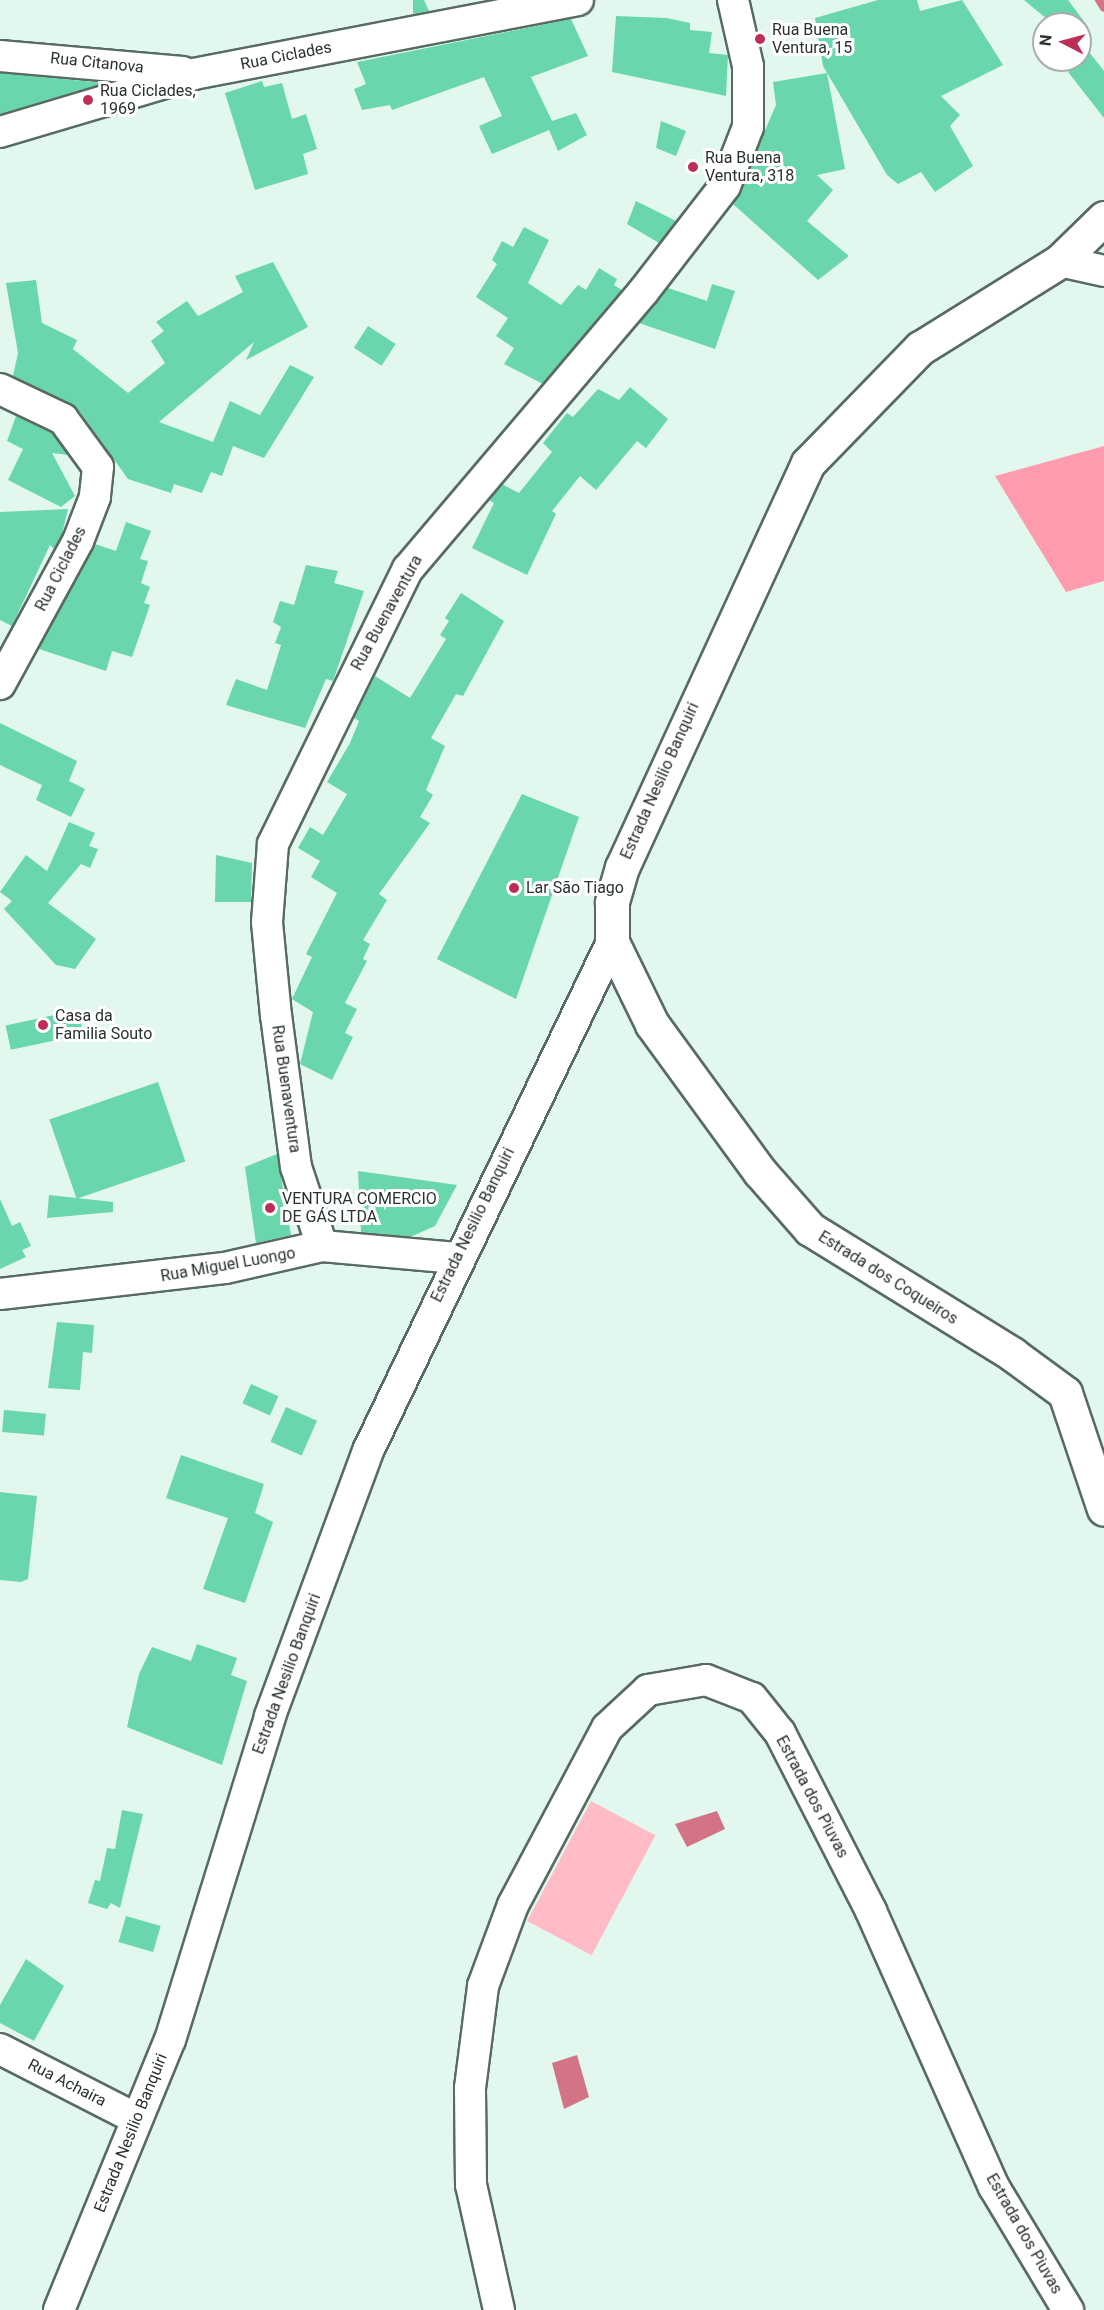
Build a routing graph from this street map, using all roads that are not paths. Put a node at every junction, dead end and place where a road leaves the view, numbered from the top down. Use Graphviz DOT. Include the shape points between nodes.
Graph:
graph roads {
  1 [pos="578,0"];
  2 [pos="733,0"];
  3 [pos="0,56"];
  4 [pos="194,74"];
  5 [pos="0,132"];
  6 [pos="1104,218"];
  7 [pos="1060,261"];
  8 [pos="1104,271"];
  9 [pos="0,389"];
  10 [pos="0,684"];
  11 [pos="612,942"];
  12 [pos="322,1246"];
  13 [pos="456,1258"];
  14 [pos="0,1294"];
  15 [pos="1103,1491"];
  16 [pos="0,2049"];
  17 [pos="135,2118"];
  18 [pos="59,2310"];
  19 [pos="499,2310"];
  20 [pos="1068,2310"];
  1 -- 4 [label="street, Rua Ciclades"];
  2 -- 12 [label="street, Rua Buenaventura" via="748,66 748,127 725,186 643,292 408,569 273,843 267,922 276,1016 296,1167"];
  3 -- 4 [label="street, Rua Citanova"];
  4 -- 5 [label="street, Rua Ciclades"];
  6 -- 7 [label="street, Estrada Nesilio Banquiri"];
  7 -- 8 [label="street"];
  7 -- 11 [label="street, Estrada Nesilio Banquiri" via="920,348 808,463 622,867 612,903"];
  9 -- 10 [label="street, Rua Ciclades" via="63,419 98,467 95,497 78,541"];
  11 -- 13 [label="street, Estrada Nesilio Banquiri"];
  11 -- 15 [label="street, Estrada dos Coqueiros" via="652,1024 760,1172 810,1229 1012,1354 1065,1394"];
  12 -- 13 [label="street, Rua Miguel Luongo"];
  12 -- 14 [label="street, Rua Miguel Luongo" via="225,1269"];
  13 -- 17 [label="street, Estrada Nesilio Banquiri" via="368,1451 270,1716 170,2040"];
  16 -- 17 [label="street, Rua Achaira"];
  17 -- 18 [label="street, Estrada Nesilio Banquiri"];
  19 -- 20 [label="street, Estrada dos Piuvas" via="471,2185 470,2088 483,1986 513,1905 607,1728 648,1690 706,1680 752,1698 780,1733 871,1911 994,2187"];
}
